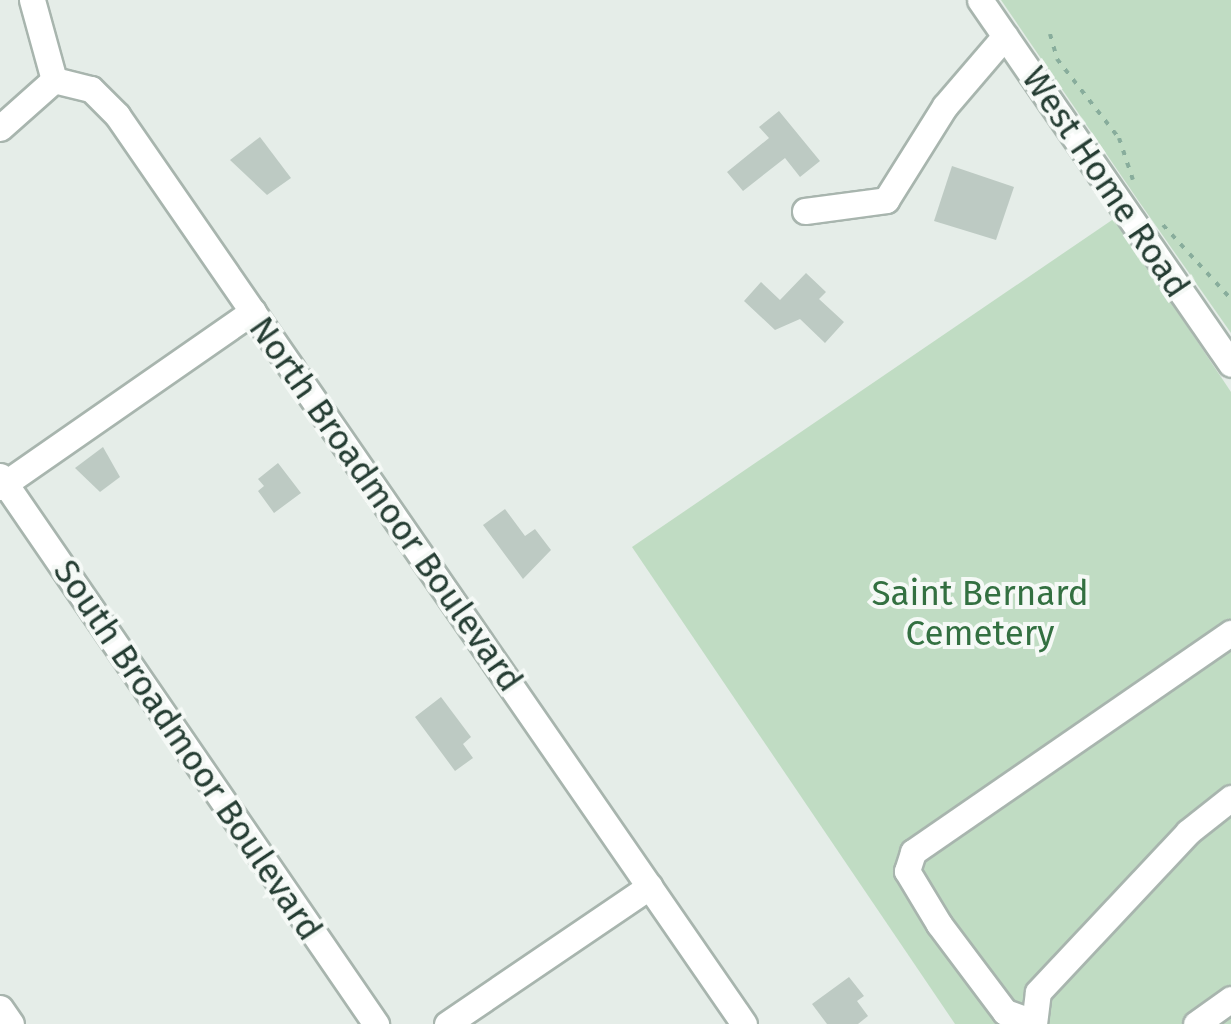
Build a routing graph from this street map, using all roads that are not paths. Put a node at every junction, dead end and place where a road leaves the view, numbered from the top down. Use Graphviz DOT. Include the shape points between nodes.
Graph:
graph roads {
  1 [pos="32,0"];
  2 [pos="980,0"];
  3 [pos="1005,36"];
  4 [pos="54,80"];
  5 [pos="0,128"];
  6 [pos="805,211"];
  7 [pos="253,311"];
  8 [pos="1231,364"];
  9 [pos="2,482"];
  10 [pos="1231,633"];
  11 [pos="1231,798"];
  12 [pos="650,886"];
  13 [pos="1231,999"];
  14 [pos="0,1008"];
  15 [pos="1034,1023"];
  16 [pos="11,1024"];
  17 [pos="376,1024"];
  18 [pos="447,1024"];
  19 [pos="744,1024"];
  20 [pos="1196,1024"];
  1 -- 4 [label="street"];
  2 -- 3 [label="street, West Home Road"];
  3 -- 6 [label="street" via="945,106 886,200"];
  3 -- 8 [label="street, West Home Road"];
  4 -- 5 [label="street"];
  4 -- 7 [label="street, North Broadmoor Boulevard" via="79,82 104,99"];
  7 -- 9 [label="street"];
  7 -- 12 [label="street, North Broadmoor Boulevard"];
  9 -- 17 [label="street, South Broadmoor Boulevard"];
  10 -- 15 [label="street" via="912,852 908,871 939,924 1005,1012"];
  11 -- 15 [label="street" via="1188,832 1038,992"];
  12 -- 18 [label="street"];
  12 -- 19 [label="street, North Broadmoor Boulevard"];
  13 -- 20 [label="street"];
  14 -- 16 [label="street"];
}
